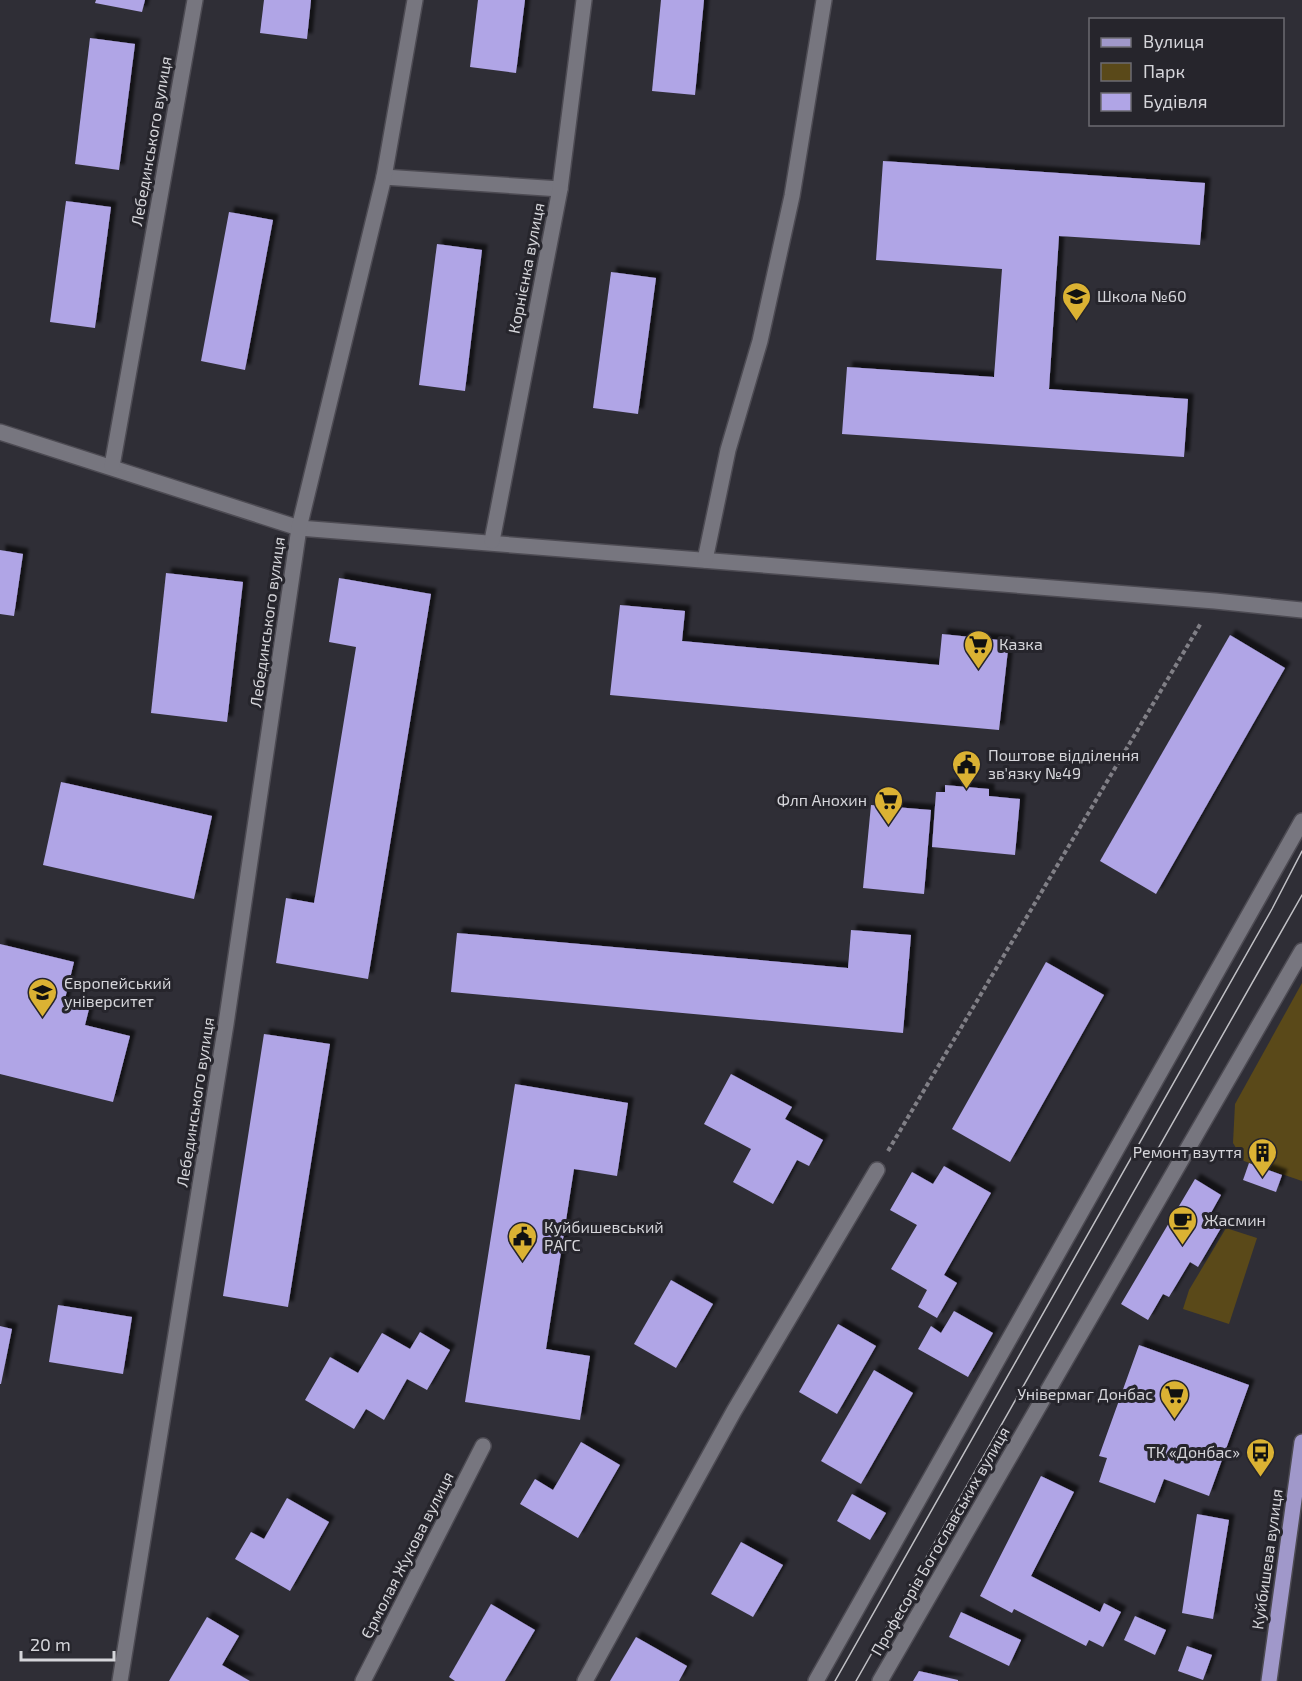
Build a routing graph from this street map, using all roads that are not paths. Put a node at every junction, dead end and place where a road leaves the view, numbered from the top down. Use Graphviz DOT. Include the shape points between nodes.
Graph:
graph roads {
  1 [pos="195,0"];
  2 [pos="415,0"];
  3 [pos="584,0"];
  4 [pos="824,0"];
  5 [pos="384,177"];
  6 [pos="560,189"];
  7 [pos="0,432"];
  8 [pos="112,466"];
  9 [pos="298,528"];
  10 [pos="492,541"];
  11 [pos="705,560"];
  12 [pos="1302,610"];
  13 [pos="1302,820"];
  14 [pos="1302,951"];
  15 [pos="877,1170"];
  16 [pos="1302,1443"];
  17 [pos="483,1446"];
  18 [pos="120,1681"];
  19 [pos="363,1681"];
  20 [pos="585,1681"];
  21 [pos="816,1681"];
  22 [pos="880,1681"];
  23 [pos="1269,1681"];
  1 -- 8 [label="street, Лебединського вулиця"];
  2 -- 5 [label="street"];
  3 -- 6 [label="street, Корнієнка вулиця"];
  4 -- 11 [label="street" via="792,196 760,341 728,450"];
  5 -- 6 [label="street"];
  5 -- 9 [label="street"];
  6 -- 10 [label="street, Корнієнка вулиця"];
  7 -- 8 [label="street"];
  8 -- 9 [label="street"];
  9 -- 10 [label="street"];
  9 -- 18 [label="street, Лебединського вулиця" via="224,1036"];
  10 -- 11 [label="street"];
  11 -- 12 [label="street"];
  13 -- 21 [label="street"];
  14 -- 22 [label="street, Професорів Богославських вулиця"];
  15 -- 20 [label="street" via="734,1412"];
  16 -- 23 [label="main road, Куйбишева вулиця"];
  17 -- 19 [label="street, Єрмолая Жукова вулиця"];
}
